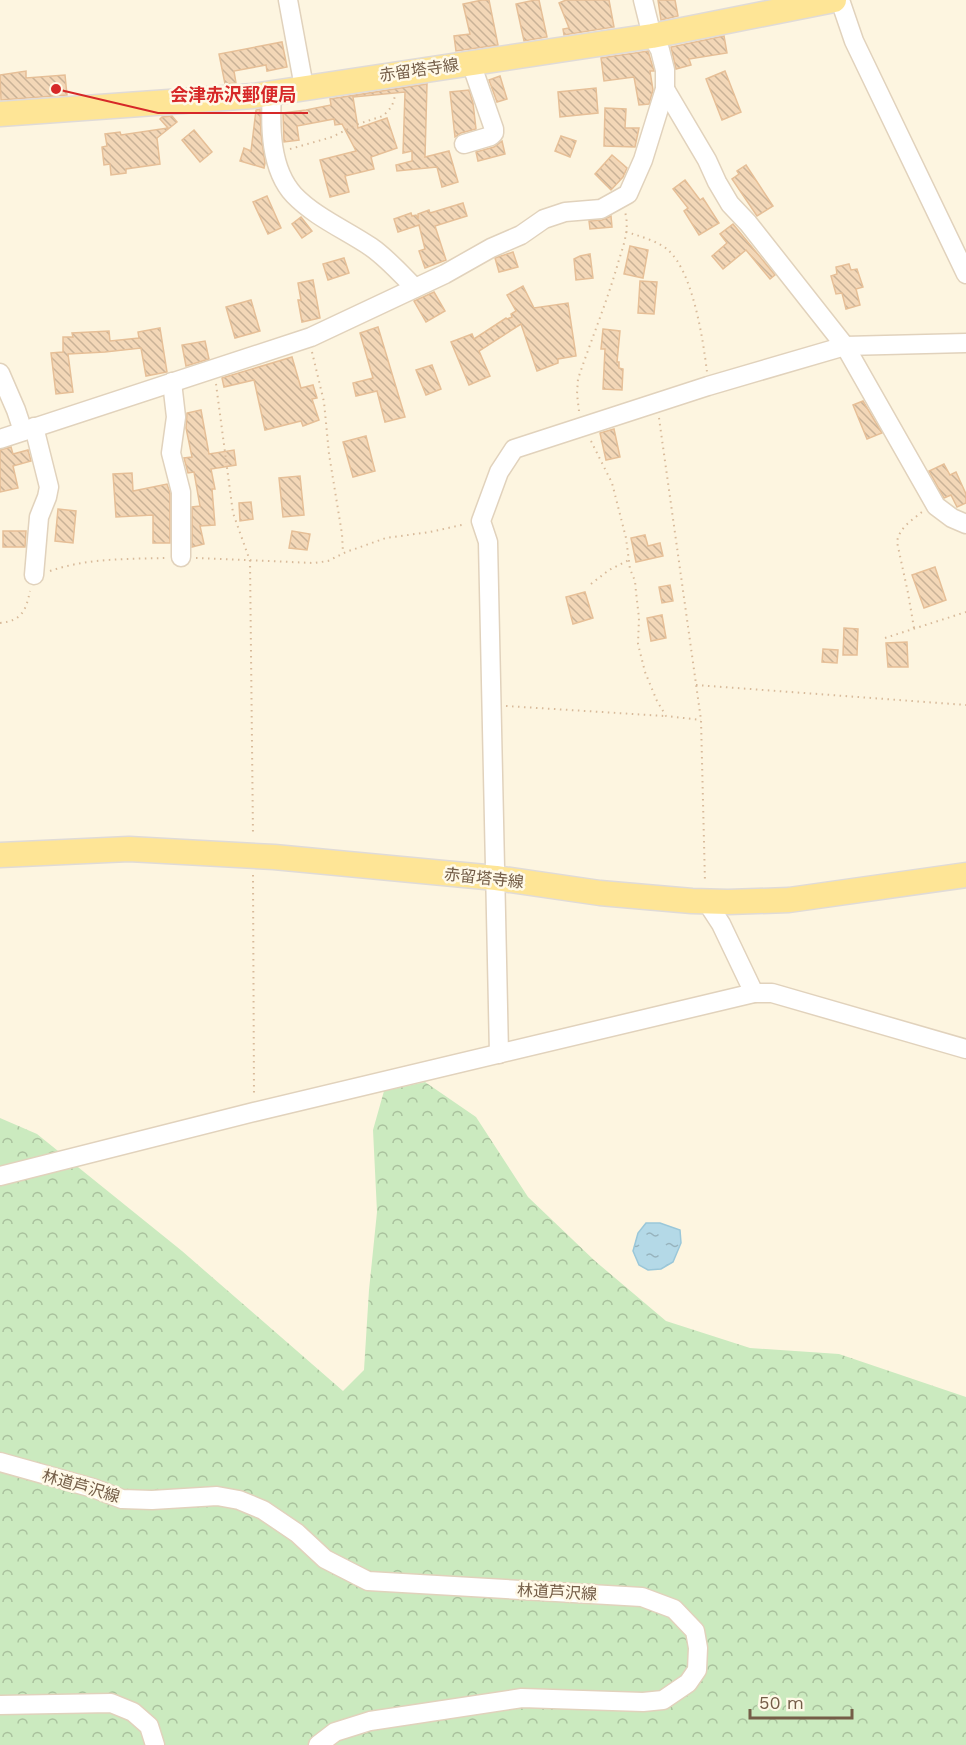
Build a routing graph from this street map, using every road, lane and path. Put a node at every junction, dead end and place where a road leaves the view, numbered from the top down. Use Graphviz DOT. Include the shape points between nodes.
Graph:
graph roads {
  1 [pos="288,0"];
  2 [pos="644,0"];
  3 [pos="834,0"];
  4 [pos="840,0"];
  5 [pos="652,36"];
  6 [pos="471,63"];
  7 [pos="397,74"];
  8 [pos="304,87"];
  9 [pos="665,89"];
  10 [pos="272,93"];
  11 [pos="0,114"];
  12 [pos="464,144"];
  13 [pos="276,153"];
  14 [pos="618,200"];
  15 [pos="626,231"];
  16 [pos="966,274"];
  17 [pos="415,288"];
  18 [pos="311,337"];
  19 [pos="966,344"];
  20 [pos="845,346"];
  21 [pos="214,368"];
  22 [pos="0,373"];
  23 [pos="172,382"];
  24 [pos="708,386"];
  25 [pos="657,403"];
  26 [pos="582,426"];
  27 [pos="29,429"];
  28 [pos="0,439"];
  29 [pos="934,503"];
  30 [pos="481,521"];
  31 [pos="966,524"];
  32 [pos="343,554"];
  33 [pos="181,557"];
  34 [pos="629,560"];
  35 [pos="250,561"];
  36 [pos="34,575"];
  37 [pos="591,584"];
  38 [pos="966,612"];
  39 [pos="0,623"];
  40 [pos="914,628"];
  41 [pos="885,638"];
  42 [pos="696,685"];
  43 [pos="492,705"];
  44 [pos="966,705"];
  45 [pos="666,716"];
  46 [pos="701,720"];
  47 [pos="0,855"];
  48 [pos="253,857"];
  49 [pos="966,875"];
  50 [pos="496,879"];
  51 [pos="706,901"];
  52 [pos="754,993"];
  53 [pos="966,1049"];
  54 [pos="499,1054"];
  55 [pos="254,1112"];
  56 [pos="0,1176"];
  57 [pos="0,1462"];
  58 [pos="0,1705"];
  59 [pos="155,1745"];
  60 [pos="318,1745"];
  1 -- 8 [label="street"];
  2 -- 5 [label="street"];
  3 -- 5 [label="main road, 赤留塔寺線"];
  4 -- 16 [label="street" via="854,41"];
  5 -- 6 [label="main road, 赤留塔寺線"];
  5 -- 9 [label="street" via="665,70"];
  6 -- 7 [label="main road, 赤留塔寺線"];
  6 -- 12 [label="street" via="494,133"];
  7 -- 8 [label="main road, 赤留塔寺線"];
  7 -- 13 [label="path" via="396,94 383,116 332,137"];
  8 -- 10 [label="main road, 赤留塔寺線"];
  9 -- 14 [label="street" via="634,182 628,194"];
  9 -- 20 [label="street" via="730,204"];
  10 -- 11 [label="main road, 赤留塔寺線"];
  10 -- 13 [label="street"];
  13 -- 17 [label="street" via="293,194 372,247"];
  14 -- 15 [label="path" via="625,213"];
  14 -- 17 [label="street" via="601,209 565,212 544,219"];
  15 -- 24 [label="path" via="659,244 679,263 697,313"];
  15 -- 26 [label="path" via="610,291 578,379"];
  17 -- 18 [label="street"];
  18 -- 21 [label="street"];
  18 -- 32 [label="path" via="325,408"];
  19 -- 20 [label="street"];
  20 -- 24 [label="street"];
  20 -- 29 [label="street"];
  21 -- 23 [label="street"];
  21 -- 35 [label="path" via="233,513"];
  22 -- 27 [label="street"];
  23 -- 27 [label="street"];
  23 -- 33 [label="street" via="176,417 171,453 181,492"];
  24 -- 25 [label="street"];
  25 -- 26 [label="street"];
  25 -- 42 [label="path"];
  26 -- 30 [label="street" via="514,449 499,472"];
  26 -- 34 [label="path" via="612,483"];
  27 -- 28 [label="street"];
  27 -- 36 [label="street" via="48,487 39,517"];
  29 -- 31 [label="street"];
  29 -- 40 [label="path" via="908,522 897,542"];
  30 -- 32 [label="path" via="386,538"];
  30 -- 43 [label="street" via="488,542"];
  32 -- 35 [label="path" via="314,563"];
  33 -- 35 [label="path"];
  33 -- 36 [label="path" via="107,560"];
  34 -- 37 [label="path"];
  34 -- 45 [label="path" via="636,592 640,655 652,691"];
  35 -- 48 [label="path"];
  36 -- 39 [label="path" via="25,612 16,620"];
  38 -- 40 [label="path"];
  40 -- 41 [label="path"];
  42 -- 44 [label="path"];
  42 -- 46 [label="path"];
  43 -- 45 [label="path"];
  43 -- 50 [label="street"];
  45 -- 46 [label="path"];
  46 -- 51 [label="path"];
  47 -- 48 [label="main road, 赤留塔寺線" via="129,849"];
  48 -- 50 [label="main road, 赤留塔寺線"];
  48 -- 55 [label="path"];
  49 -- 51 [label="main road, 赤留塔寺線" via="789,900"];
  50 -- 51 [label="main road, 赤留塔寺線"];
  50 -- 54 [label="street"];
  51 -- 52 [label="street"];
  52 -- 53 [label="street" via="772,993"];
  52 -- 54 [label="street"];
  54 -- 55 [label="street"];
  55 -- 56 [label="street"];
  57 -- 60 [label="street, 林道芦沢線" via="122,1499 217,1496 239,1500 263,1510 297,1533 325,1559 368,1581 642,1597 674,1609 695,1631 697,1670 688,1683 663,1700 522,1698 370,1721 334,1732"];
  58 -- 59 [label="street" via="111,1703 133,1712 148,1726"];
}
